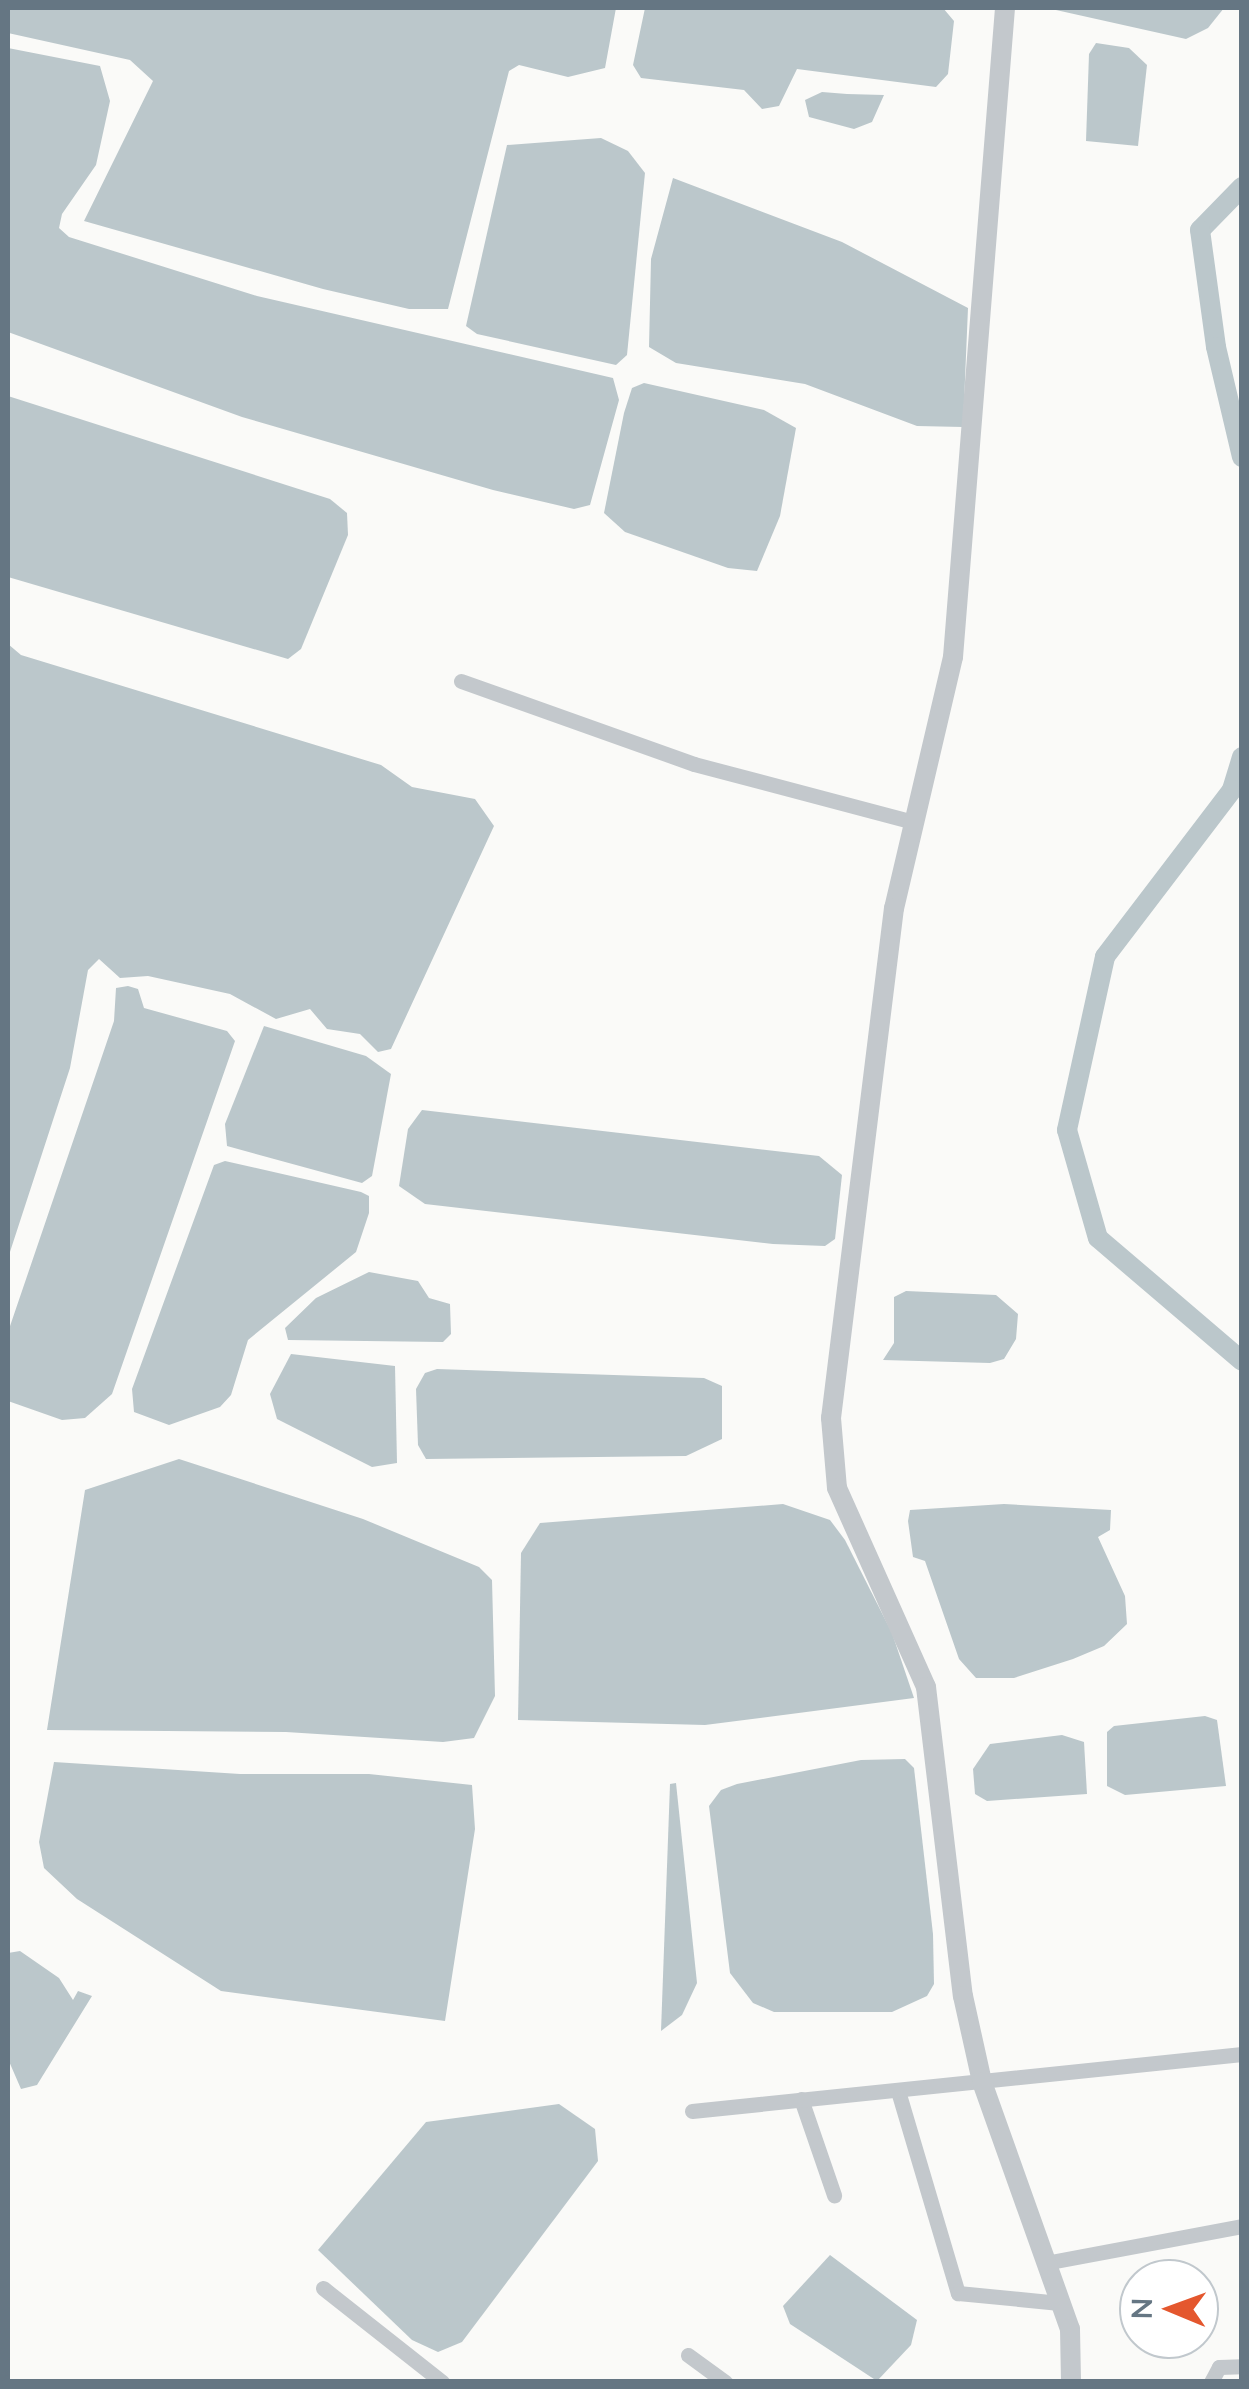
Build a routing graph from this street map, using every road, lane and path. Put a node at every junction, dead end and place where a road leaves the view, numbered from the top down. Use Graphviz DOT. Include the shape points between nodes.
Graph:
graph roads {
  1 [pos="1005,8"];
  2 [pos="461,681"];
  3 [pos="914,822"];
  4 [pos="1240,2059"];
  5 [pos="982,2082"];
  6 [pos="898,2091"];
  7 [pos="801,2099"];
  8 [pos="692,2112"];
  9 [pos="834,2195"];
  10 [pos="1242,2226"];
  11 [pos="1045,2263"];
  12 [pos="324,2288"];
  13 [pos="1060,2303"];
  14 [pos="688,2355"];
  15 [pos="1242,2366"];
  16 [pos="442,2382"];
  17 [pos="725,2382"];
  18 [pos="1071,2382"];
  19 [pos="1211,2382"];
  1 -- 3 [label="street" via="953,657"];
  2 -- 3 [label="street" via="694,764"];
  3 -- 5 [label="street" via="894,908 831,1418 837,1488 926,1687 963,1996"];
  4 -- 5 [label="street"];
  5 -- 6 [label="street"];
  5 -- 11 [label="street"];
  6 -- 7 [label="street"];
  6 -- 13 [label="street" via="958,2293"];
  7 -- 8 [label="street"];
  7 -- 9 [label="street"];
  10 -- 11 [label="street"];
  11 -- 13 [label="street"];
  12 -- 16 [label="street"];
  13 -- 18 [label="street" via="1070,2330"];
  14 -- 17 [label="street"];
  15 -- 19 [label="street" via="1219,2367"];
}
